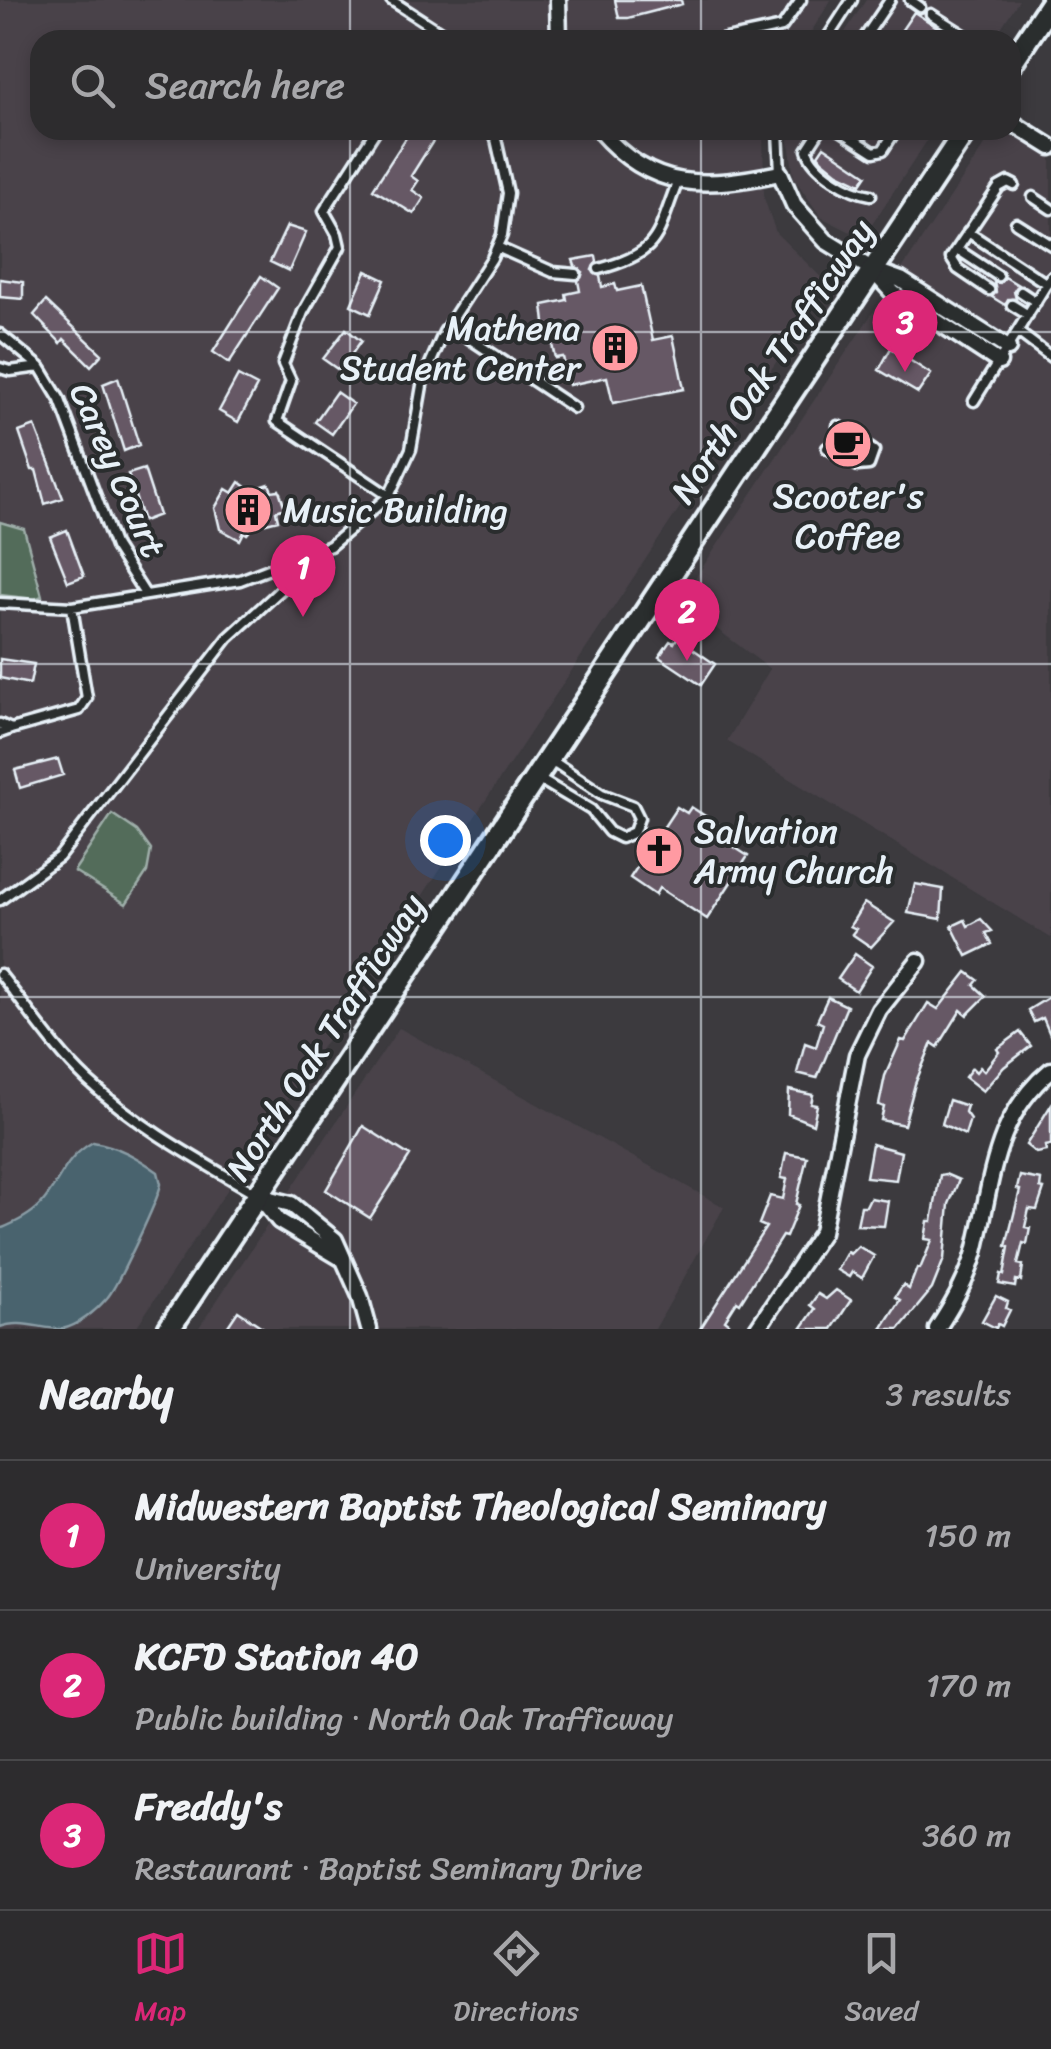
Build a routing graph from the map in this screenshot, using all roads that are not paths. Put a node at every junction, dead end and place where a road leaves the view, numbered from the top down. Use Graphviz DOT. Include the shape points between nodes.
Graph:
graph roads {
  1 [pos="391,0"];
  2 [pos="558,0"];
  3 [pos="800,0"];
  4 [pos="852,0"];
  5 [pos="890,0"];
  6 [pos="910,0"];
  7 [pos="1051,3"];
  8 [pos="920,7"];
  9 [pos="930,14"];
  10 [pos="438,30"];
  11 [pos="559,30"];
  12 [pos="768,30"];
  13 [pos="832,30"];
  14 [pos="870,30"];
  15 [pos="956,30"];
  16 [pos="1021,48"];
  17 [pos="1021,128"];
  18 [pos="370,140"];
  19 [pos="496,140"];
  20 [pos="608,140"];
  21 [pos="778,140"];
  22 [pos="814,140"];
  23 [pos="855,140"];
  24 [pos="890,140"];
  25 [pos="959,140"];
  26 [pos="1051,148"];
  27 [pos="780,173"];
  28 [pos="678,180"];
  29 [pos="1014,184"];
  30 [pos="871,195"];
  31 [pos="1033,197"];
  32 [pos="987,204"];
  33 [pos="1051,209"];
  34 [pos="997,210"];
  35 [pos="1016,222"];
  36 [pos="968,232"];
  37 [pos="1051,246"];
  38 [pos="498,247"];
  39 [pos="957,249"];
  40 [pos="599,270"];
  41 [pos="873,270"];
  42 [pos="576,274"];
  43 [pos="998,276"];
  44 [pos="1049,280"];
  45 [pos="989,290"];
  46 [pos="1021,292"];
  47 [pos="1036,302"];
  48 [pos="1012,304"];
  49 [pos="1028,315"];
  50 [pos="449,325"];
  51 [pos="1018,332"];
  52 [pos="0,334"];
  53 [pos="1008,348"];
  54 [pos="1051,357"];
  55 [pos="999,362"];
  56 [pos="40,367"];
  57 [pos="0,368"];
  58 [pos="974,401"];
  59 [pos="574,408"];
  60 [pos="838,426"];
  61 [pos="826,448"];
  62 [pos="389,496"];
  63 [pos="330,546"];
  64 [pos="145,594"];
  65 [pos="0,602"];
  66 [pos="72,607"];
  67 [pos="0,724"];
  68 [pos="11,730"];
  69 [pos="0,733"];
  70 [pos="548,758"];
  71 [pos="536,777"];
  72 [pos="0,900"];
  73 [pos="918,961"];
  74 [pos="0,974"];
  75 [pos="1051,1070"];
  76 [pos="259,1196"];
  77 [pos="169,1329"];
  78 [pos="369,1329"];
  79 [pos="758,1329"];
  80 [pos="937,1329"];
  1 -- 10 [label="lane"];
  2 -- 11 [label="street"];
  3 -- 12 [label="lane" via="782,27"];
  4 -- 13 [label="lane"];
  5 -- 14 [label="lane"];
  6 -- 8 [label="lane"];
  7 -- 16 [label="main road"];
  9 -- 15 [label="lane"];
  17 -- 26 [label="street"];
  18 -- 62 [label="lane" via="324,210 340,246 284,364 290,381 276,421"];
  19 -- 38 [label="lane" via="508,193"];
  20 -- 28 [label="street" via="636,163"];
  21 -- 27 [label="lane"];
  22 -- 30 [label="lane" via="808,150 812,163"];
  23 -- 24 [label="lane" via="874,152"];
  25 -- 41 [label="main road, North Oak Trafficway"];
  27 -- 28 [label="street" via="729,183"];
  27 -- 41 [label="street" via="807,223"];
  28 -- 40 [label="lane" via="659,236 638,256"];
  29 -- 32 [label="lane" via="1003,184"];
  31 -- 33 [label="lane"];
  32 -- 34 [label="lane"];
  32 -- 36 [label="lane"];
  35 -- 37 [label="lane"];
  36 -- 39 [label="lane"];
  36 -- 44 [label="lane"];
  38 -- 42 [label="lane" via="553,272"];
  38 -- 50 [label="lane"];
  39 -- 43 [label="lane"];
  39 -- 45 [label="lane" via="952,264"];
  41 -- 53 [label="street" via="902,280"];
  41 -- 55 [label="street" via="893,293"];
  41 -- 70 [label="main road, North Oak Trafficway"];
  44 -- 47 [label="lane"];
  46 -- 47 [label="lane"];
  47 -- 49 [label="lane"];
  48 -- 49 [label="lane"];
  49 -- 51 [label="lane"];
  50 -- 59 [label="lane"];
  50 -- 62 [label="lane" via="423,380 412,449"];
  51 -- 53 [label="lane"];
  51 -- 54 [label="lane"];
  52 -- 56 [label="lane, Carey Court"];
  53 -- 55 [label="lane"];
  55 -- 58 [label="lane"];
  56 -- 57 [label="lane, Carey Court"];
  56 -- 64 [label="lane, Carey Court" via="60,400 115,548"];
  60 -- 61 [label="lane" via="868,444 873,460 858,466"];
  62 -- 63 [label="lane"];
  63 -- 64 [label="lane" via="240,580"];
  63 -- 72 [label="lane" via="228,638 59,857"];
  64 -- 66 [label="lane"];
  65 -- 66 [label="lane"];
  66 -- 68 [label="lane" via="87,698 79,710"];
  67 -- 68 [label="lane"];
  68 -- 69 [label="lane"];
  70 -- 71 [label="main road, North Oak Trafficway"];
  70 -- 71 [label="lane" via="633,806 640,818 634,832 614,836 590,810"];
  71 -- 76 [label="main road, North Oak Trafficway"];
  73 -- 79 [label="street" via="879,1010 858,1055 822,1232"];
  74 -- 76 [label="lane" via="88,1081 154,1134"];
  75 -- 80 [label="street" via="1004,1129 970,1266"];
  76 -- 77 [label="main road, North Oak Trafficway"];
  76 -- 78 [label="street" via="290,1204 335,1240"];
}
